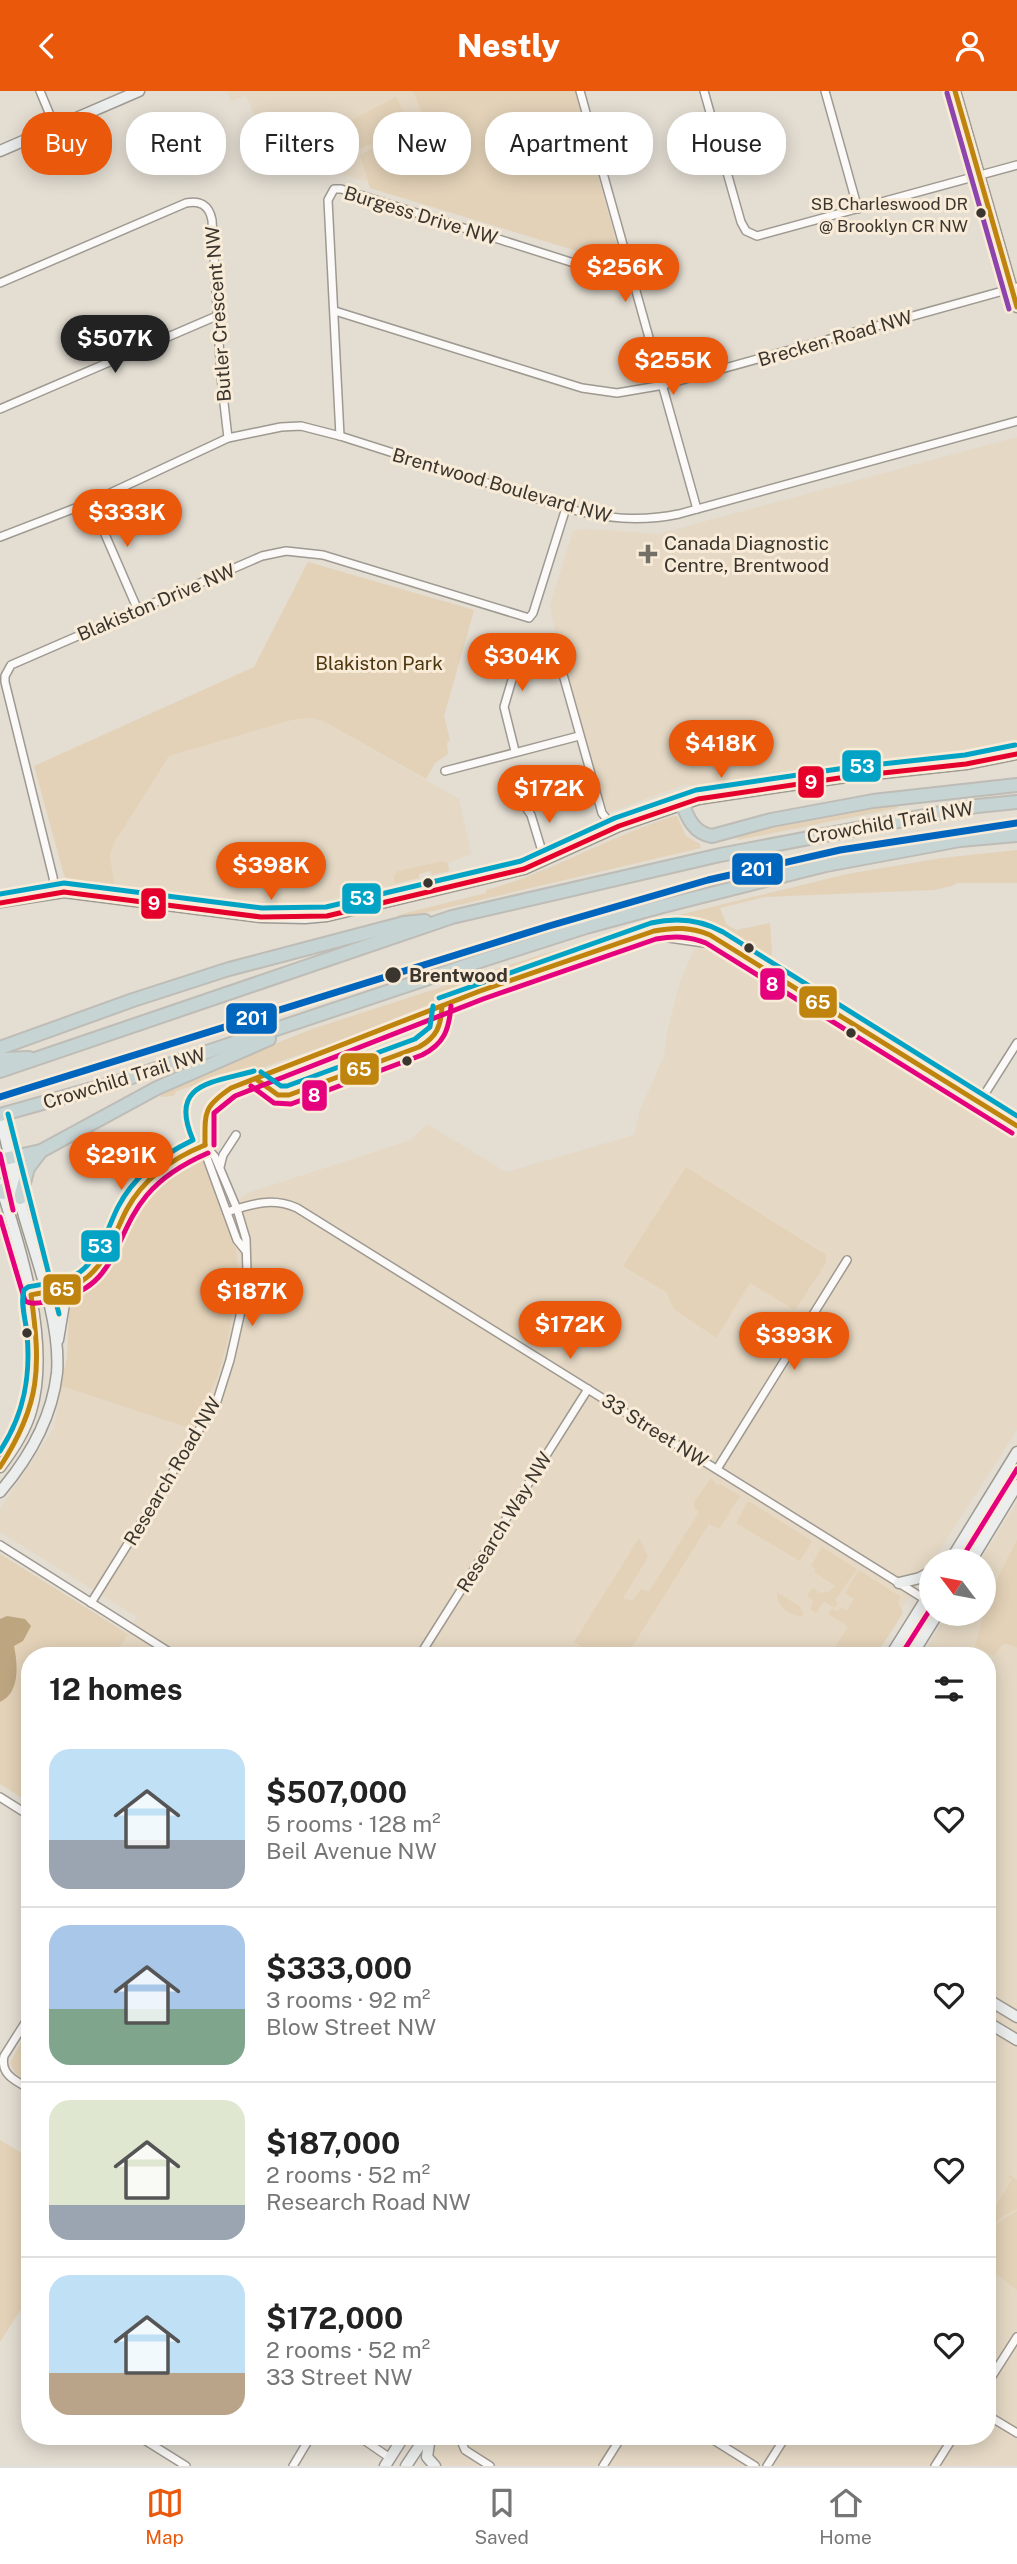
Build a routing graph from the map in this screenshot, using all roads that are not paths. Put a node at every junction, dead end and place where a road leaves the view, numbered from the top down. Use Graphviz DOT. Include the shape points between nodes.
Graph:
graph roads {
  1 [pos="40,91"];
  2 [pos="139,91"];
  3 [pos="580,91"];
  4 [pos="705,91"];
  5 [pos="825,91"];
  6 [pos="955,91"];
  7 [pos="49,112"];
  8 [pos="90,112"];
  9 [pos="21,142"];
  10 [pos="0,151"];
  11 [pos="1017,165"];
  12 [pos="979,176"];
  13 [pos="858,209"];
  14 [pos="627,261"];
  15 [pos="0,283"];
  16 [pos="1014,288"];
  17 [pos="1017,307"];
  18 [pos="335,311"];
  19 [pos="219,315"];
  20 [pos="664,385"];
  21 [pos="0,409"];
  22 [pos="1017,421"];
  23 [pos="340,436"];
  24 [pos="228,438"];
  25 [pos="91,502"];
  26 [pos="566,508"];
  27 [pos="697,509"];
  28 [pos="0,537"];
  29 [pos="138,608"];
  30 [pos="579,736"];
  31 [pos="515,751"];
  32 [pos="1017,754"];
  33 [pos="445,771"];
  34 [pos="1017,785"];
  35 [pos="1017,802"];
  36 [pos="523,803"];
  37 [pos="682,803"];
  38 [pos="619,826"];
  39 [pos="1017,835"];
  40 [pos="545,861"];
  41 [pos="55,892"];
  42 [pos="0,903"];
  43 [pos="452,917"];
  44 [pos="672,928"];
  45 [pos="669,938"];
  46 [pos="726,946"];
  47 [pos="286,1026"];
  48 [pos="1017,1043"];
  49 [pos="1,1062"];
  50 [pos="979,1103"];
  51 [pos="4,1115"];
  52 [pos="1017,1126"];
  53 [pos="236,1135"];
  54 [pos="205,1145"];
  55 [pos="41,1151"];
  56 [pos="5,1159"];
  57 [pos="219,1168"];
  58 [pos="1,1189"];
  59 [pos="20,1198"];
  60 [pos="237,1209"];
  61 [pos="227,1212"];
  62 [pos="244,1250"];
  63 [pos="846,1260"];
  64 [pos="73,1286"];
  65 [pos="46,1291"];
  66 [pos="31,1295"];
  67 [pos="57,1350"];
  68 [pos="588,1389"];
  69 [pos="1017,1453"];
  70 [pos="0,1468"];
  71 [pos="717,1469"];
  72 [pos="1017,1485"];
  73 [pos="0,1492"];
  74 [pos="0,1545"];
  75 [pos="958,1549"];
  76 [pos="978,1549"];
  77 [pos="919,1578"];
  78 [pos="899,1583"];
  79 [pos="919,1593"];
  80 [pos="91,1603"];
  81 [pos="919,1613"];
  82 [pos="929,1626"];
  83 [pos="161,1647"];
  84 [pos="425,1647"];
  85 [pos="896,1647"];
  86 [pos="917,1647"];
  87 [pos="0,1797"];
  88 [pos="21,1810"];
  89 [pos="996,2004"];
  90 [pos="1017,2017"];
  91 [pos="996,2027"];
  92 [pos="21,2030"];
  93 [pos="1017,2040"];
  94 [pos="21,2083"];
  95 [pos="1017,2337"];
  96 [pos="996,2370"];
  97 [pos="996,2420"];
  98 [pos="1017,2433"];
  99 [pos="152,2445"];
  100 [pos="306,2445"];
  101 [pos="371,2445"];
  102 [pos="402,2445"];
  103 [pos="419,2445"];
  104 [pos="428,2445"];
  105 [pos="463,2445"];
  106 [pos="616,2445"];
  107 [pos="721,2445"];
  108 [pos="780,2445"];
  109 [pos="948,2445"];
  110 [pos="399,2464"];
  111 [pos="186,2466"];
  112 [pos="293,2466"];
  113 [pos="435,2466"];
  114 [pos="490,2466"];
  115 [pos="603,2466"];
  116 [pos="755,2466"];
  117 [pos="767,2466"];
  118 [pos="935,2466"];
  1 -- 7 [label="street"];
  2 -- 8 [label="street"];
  3 -- 14 [label="street"];
  4 -- 13 [label="street" via="741,222 749,233 762,236"];
  5 -- 13 [label="street"];
  6 -- 12 [label="street"];
  9 -- 10 [label="street"];
  11 -- 12 [label="street"];
  12 -- 13 [label="street"];
  12 -- 16 [label="street"];
  14 -- 18 [label="street, Burgess Drive NW" via="598,267 577,264 334,189 328,200"];
  14 -- 20 [label="street"];
  15 -- 19 [label="street, Butler Crescent NW" via="186,203 199,202 207,207 212,220"];
  16 -- 17 [label="street"];
  16 -- 20 [label="street, Brecken Road NW"];
  18 -- 20 [label="street, Brecken Road NW" via="598,392"];
  18 -- 23 [label="street, Burgess Drive NW"];
  19 -- 21 [label="street"];
  19 -- 24 [label="street, Butler Crescent NW"];
  20 -- 27 [label="street"];
  22 -- 27 [label="street, Brentwood Boulevard NW"];
  23 -- 24 [label="street, Brentwood Boulevard NW" via="281,426"];
  23 -- 26 [label="street, Brentwood Boulevard NW"];
  24 -- 25 [label="street, Brentwood Boulevard NW"];
  25 -- 28 [label="street, Brentwood Boulevard NW"];
  25 -- 29 [label="street"];
  26 -- 27 [label="street, Brentwood Boulevard NW" via="621,520 661,518"];
  26 -- 29 [label="street, Blakiston Drive NW" via="529,618 300,551 262,556"];
  29 -- 41 [label="street, Blakiston Drive NW" via="16,661 5,676"];
  30 -- 31 [label="street"];
  30 -- 31 [label="street" via="559,664 550,659 514,673 505,707"];
  30 -- 38 [label="street" via="602,813"];
  31 -- 33 [label="street"];
  32 -- 37 [label="street"];
  34 -- 37 [label="highway" via="873,801 712,836 695,829"];
  35 -- 43 [label="highway, Crowchild Trail NW" via="720,855"];
  36 -- 40 [label="street"];
  37 -- 38 [label="street"];
  38 -- 40 [label="street"];
  39 -- 47 [label="highway, Crowchild Trail NW" via="906,849 734,887 574,931"];
  40 -- 41 [label="street" via="404,899 305,918 261,917"];
  41 -- 42 [label="street"];
  43 -- 49 [label="highway, Crowchild Trail NW" via="40,1058"];
  43 -- 49 [label="highway" via="404,923 229,969 133,1000"];
  44 -- 46 [label="street" via="698,930"];
  45 -- 46 [label="street"];
  46 -- 50 [label="street"];
  47 -- 51 [label="highway, Crowchild Trail NW"];
  47 -- 55 [label="highway" via="271,1038 157,1088"];
  48 -- 50 [label="street"];
  50 -- 52 [label="street"];
  51 -- 56 [label="street"];
  53 -- 57 [label="street"];
  54 -- 57 [label="street, Research Road NW"];
  54 -- 61 [label="street, Research Road NW"];
  54 -- 64 [label="street" via="188,1151 143,1187 104,1257"];
  55 -- 56 [label="highway"];
  55 -- 59 [label="highway" via="29,1168"];
  56 -- 59 [label="street"];
  57 -- 60 [label="street, Research Road NW"];
  58 -- 66 [label="street"];
  59 -- 65 [label="street"];
  60 -- 61 [label="street, 33 Street NW"];
  60 -- 62 [label="street, Research Road NW" via="246,1239"];
  60 -- 68 [label="street, 33 Street NW" via="273,1201 297,1208"];
  61 -- 62 [label="street, Research Road NW"];
  62 -- 80 [label="street, Research Road NW" via="244,1298 216,1401"];
  63 -- 71 [label="street"];
  64 -- 65 [label="street"];
  64 -- 67 [label="street" via="62,1311"];
  65 -- 66 [label="street"];
  65 -- 67 [label="street"];
  66 -- 70 [label="street" via="38,1345 36,1391 22,1433"];
  67 -- 73 [label="street" via="57,1372 46,1416 28,1454"];
  68 -- 71 [label="street, 33 Street NW"];
  68 -- 84 [label="street, Research Way NW"];
  69 -- 75 [label="street"];
  71 -- 78 [label="street, 33 Street NW"];
  72 -- 76 [label="street"];
  74 -- 80 [label="street"];
  77 -- 78 [label="street"];
  78 -- 79 [label="street, 33 Street NW"];
  80 -- 83 [label="street"];
  81 -- 85 [label="street"];
  82 -- 86 [label="street"];
  87 -- 88 [label="street"];
  89 -- 90 [label="street"];
  91 -- 93 [label="street"];
  92 -- 94 [label="street" via="2,2063 8,2075"];
  95 -- 96 [label="street"];
  97 -- 98 [label="street"];
  99 -- 111 [label="street"];
  100 -- 112 [label="street"];
  101 -- 110 [label="street"];
  102 -- 110 [label="street"];
  103 -- 110 [label="street"];
  104 -- 113 [label="street" via="427,2457"];
  105 -- 114 [label="street"];
  106 -- 115 [label="street"];
  107 -- 116 [label="street"];
  108 -- 117 [label="street"];
  109 -- 118 [label="street"];
}
